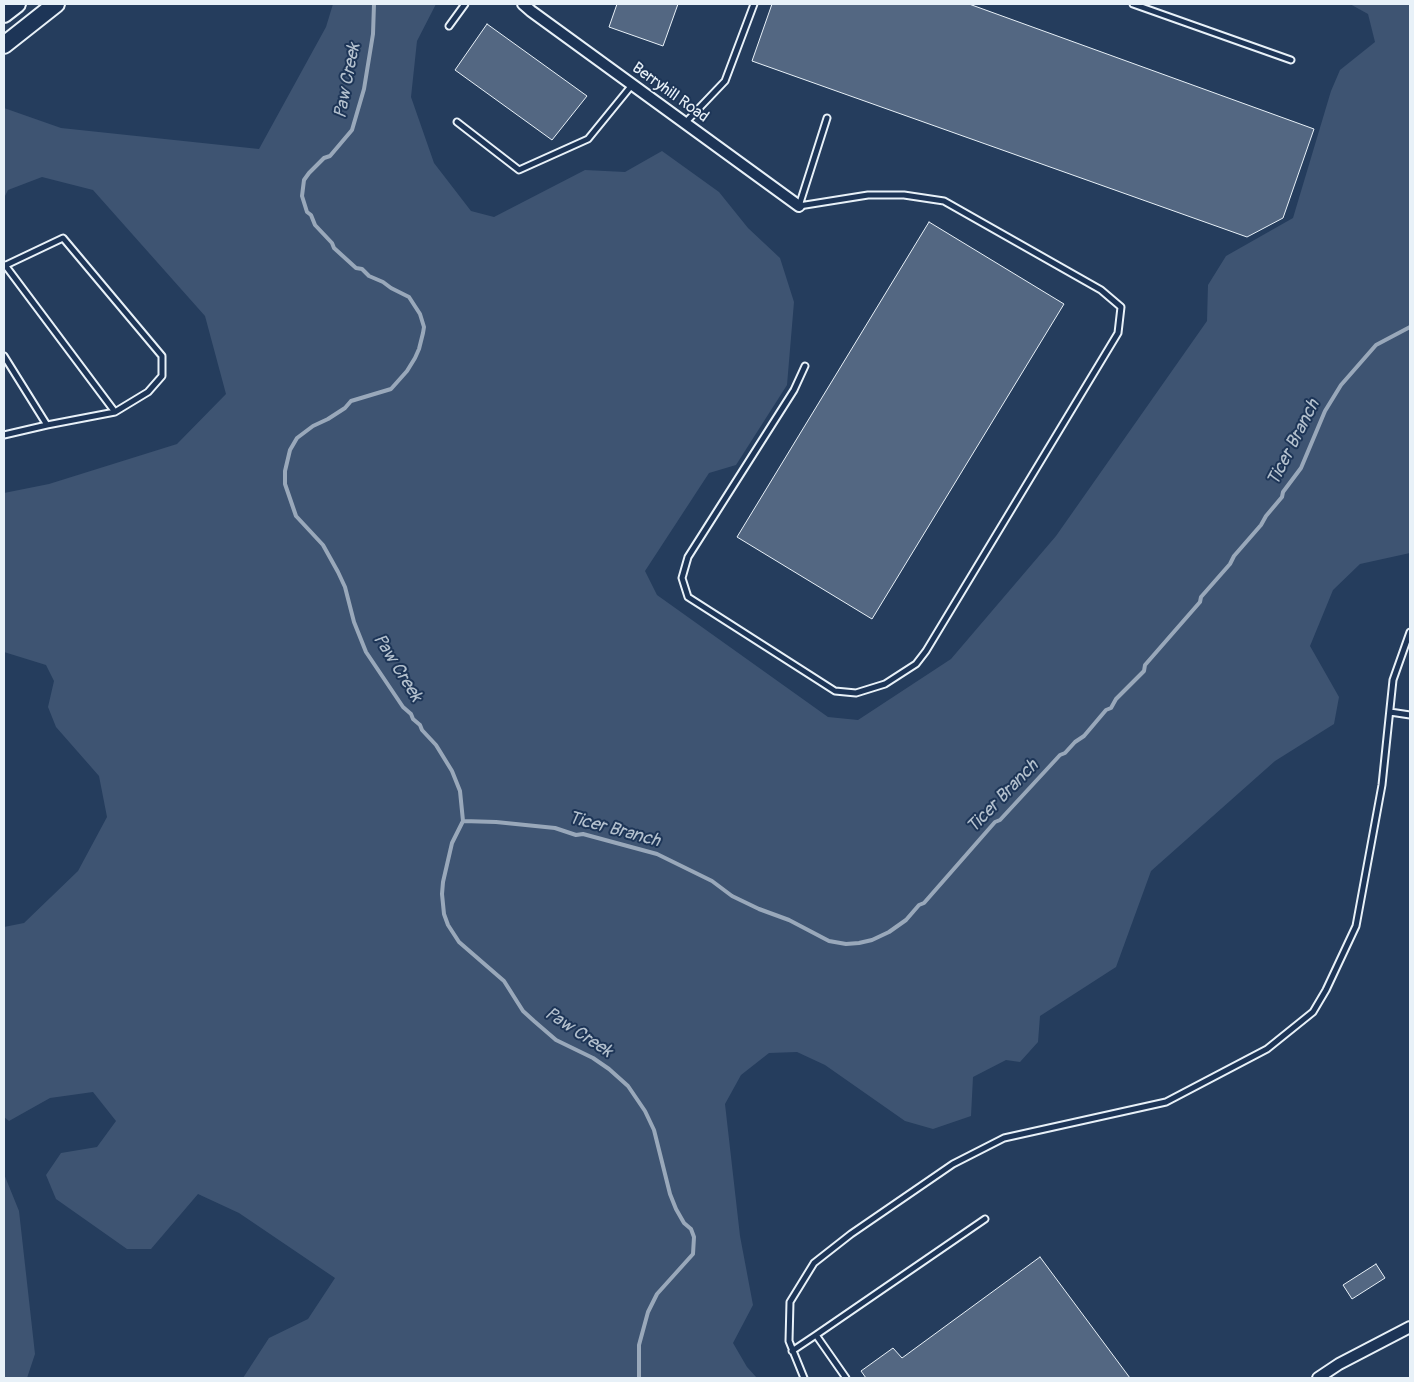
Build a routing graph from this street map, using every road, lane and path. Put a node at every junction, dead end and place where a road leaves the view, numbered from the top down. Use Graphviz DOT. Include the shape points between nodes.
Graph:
graph roads {
  1 [pos="17,4"];
  2 [pos="56,4"];
  3 [pos="465,4"];
  4 [pos="523,4"];
  5 [pos="754,4"];
  6 [pos="1133,4"];
  7 [pos="4,14"];
  8 [pos="449,26"];
  9 [pos="4,45"];
  10 [pos="1290,60"];
  11 [pos="632,84"];
  12 [pos="827,118"];
  13 [pos="457,122"];
  14 [pos="685,123"];
  15 [pos="799,206"];
  16 [pos="4,266"];
  17 [pos="4,356"];
  18 [pos="806,366"];
  19 [pos="114,412"];
  20 [pos="47,424"];
  21 [pos="4,434"];
  22 [pos="1410,632"];
  23 [pos="1390,712"];
  24 [pos="1410,715"];
  25 [pos="985,1219"];
  26 [pos="1410,1327"];
  27 [pos="816,1335"];
  28 [pos="792,1351"];
  29 [pos="804,1378"];
  30 [pos="846,1378"];
  31 [pos="1318,1378"];
  1 -- 7 [label="main road"];
  2 -- 9 [label="main road"];
  3 -- 8 [label="lane"];
  4 -- 11 [label="street, Berryhill Road"];
  5 -- 14 [label="lane" via="724,80"];
  6 -- 10 [label="lane"];
  11 -- 13 [label="lane" via="588,139 519,170"];
  11 -- 14 [label="street, Berryhill Road"];
  12 -- 15 [label="lane"];
  14 -- 15 [label="street, Berryhill Road"];
  15 -- 18 [label="lane" via="868,195 904,195 944,201 1101,290 1121,307 1118,333 926,651 916,664 885,684 856,693 835,691 688,597 682,578 688,557"];
  16 -- 19 [label="lane"];
  16 -- 19 [label="lane" via="62,238 162,356 162,376 148,392"];
  17 -- 20 [label="lane"];
  19 -- 20 [label="lane"];
  20 -- 21 [label="lane"];
  22 -- 23 [label="lane" via="1393,680"];
  23 -- 24 [label="lane"];
  23 -- 28 [label="lane" via="1382,786 1356,926 1313,1012 1267,1049 1166,1102 1004,1138 953,1164 814,1263 790,1302 789,1341"];
  25 -- 27 [label="lane"];
  26 -- 31 [label="street"];
  27 -- 28 [label="lane"];
  27 -- 30 [label="lane"];
  28 -- 29 [label="lane"];
}
